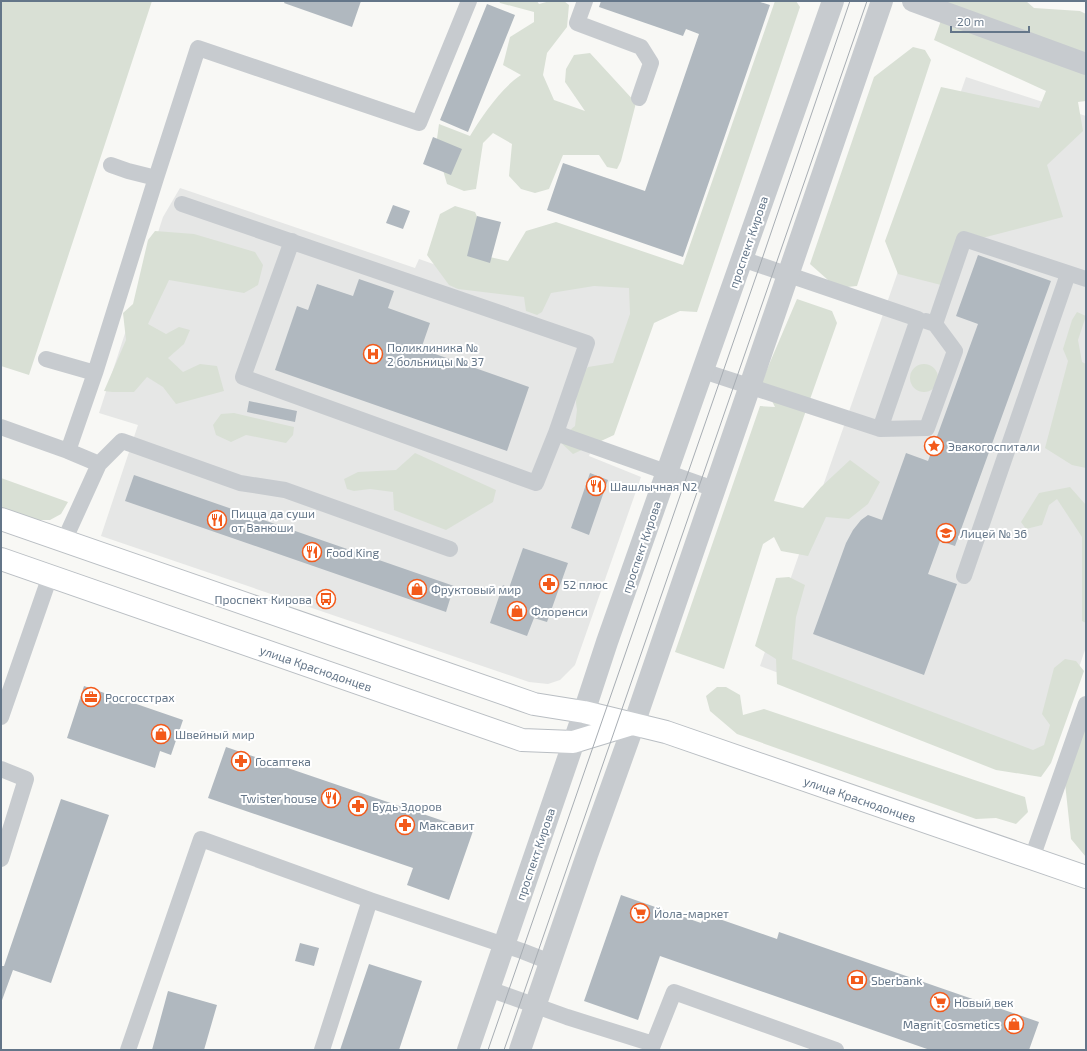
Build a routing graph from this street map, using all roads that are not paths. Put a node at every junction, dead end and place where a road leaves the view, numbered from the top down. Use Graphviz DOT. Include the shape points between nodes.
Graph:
graph roads {
  1 [pos="469,1"];
  2 [pos="585,1"];
  3 [pos="833,1"];
  4 [pos="882,1"];
  5 [pos="913,1"];
  6 [pos="1086,64"];
  7 [pos="639,98"];
  8 [pos="111,165"];
  9 [pos="156,178"];
  10 [pos="182,204"];
  11 [pos="292,241"];
  12 [pos="742,259"];
  13 [pos="1068,274"];
  14 [pos="788,275"];
  15 [pos="1086,279"];
  16 [pos="918,319"];
  17 [pos="935,324"];
  18 [pos="46,359"];
  19 [pos="703,371"];
  20 [pos="95,373"];
  21 [pos="749,386"];
  22 [pos="1,427"];
  23 [pos="880,429"];
  24 [pos="556,433"];
  25 [pos="68,451"];
  26 [pos="99,464"];
  27 [pos="667,472"];
  28 [pos="714,489"];
  29 [pos="1,519"];
  30 [pos="64,541"];
  31 [pos="450,549"];
  32 [pos="1,559"];
  33 [pos="50,576"];
  34 [pos="964,576"];
  35 [pos="1086,704"];
  36 [pos="584,712"];
  37 [pos="1,717"];
  38 [pos="634,724"];
  39 [pos="573,742"];
  40 [pos="1,769"];
  41 [pos="1032,858"];
  42 [pos="1,859"];
  43 [pos="1086,877"];
  44 [pos="370,900"];
  45 [pos="504,945"];
  46 [pos="550,962"];
  47 [pos="489,989"];
  48 [pos="535,1005"];
  49 [pos="652,1047"];
  50 [pos="128,1050"];
  51 [pos="322,1050"];
  52 [pos="468,1050"];
  53 [pos="520,1050"];
  54 [pos="836,1050"];
  1 -- 9 [label="lane" via="418,123 198,48"];
  2 -- 7 [label="lane" via="577,23 641,47 651,63"];
  3 -- 12 [label="street, проспект Кирова"];
  4 -- 14 [label="street"];
  5 -- 6 [label="street"];
  8 -- 9 [label="lane"];
  9 -- 20 [label="lane"];
  10 -- 11 [label="lane"];
  11 -- 24 [label="lane" via="587,343"];
  11 -- 24 [label="lane" via="243,377 536,482"];
  12 -- 14 [label="lane"];
  12 -- 19 [label="street, проспект Кирова"];
  13 -- 15 [label="lane"];
  13 -- 17 [label="lane" via="964,239"];
  13 -- 34 [label="lane"];
  14 -- 16 [label="lane"];
  14 -- 21 [label="street"];
  16 -- 17 [label="lane"];
  16 -- 23 [label="lane"];
  17 -- 23 [label="lane" via="955,352 927,428"];
  18 -- 20 [label="lane"];
  19 -- 21 [label="lane"];
  19 -- 27 [label="street, проспект Кирова"];
  20 -- 25 [label="lane"];
  21 -- 23 [label="lane"];
  21 -- 28 [label="street"];
  22 -- 25 [label="lane"];
  24 -- 27 [label="lane"];
  25 -- 26 [label="lane"];
  26 -- 30 [label="lane"];
  26 -- 31 [label="lane" via="122,441 240,483 285,490"];
  27 -- 28 [label="lane"];
  27 -- 36 [label="street, проспект Кирова"];
  28 -- 38 [label="street"];
  29 -- 30 [label="main road, улица Краснодонцев"];
  30 -- 36 [label="main road, улица Краснодонцев" via="534,704"];
  32 -- 33 [label="main road, улица Краснодонцев"];
  33 -- 37 [label="lane"];
  33 -- 39 [label="main road, улица Краснодонцев" via="522,740"];
  35 -- 41 [label="lane"];
  36 -- 38 [label="main road, улица Краснодонцев"];
  36 -- 39 [label="street, проспект Кирова"];
  38 -- 39 [label="main road, улица Краснодонцев"];
  38 -- 41 [label="main road, улица Краснодонцев" via="666,732"];
  38 -- 46 [label="street"];
  39 -- 45 [label="street, проспект Кирова"];
  40 -- 42 [label="lane" via="26,779"];
  41 -- 43 [label="main road, улица Краснодонцев"];
  44 -- 45 [label="lane"];
  44 -- 50 [label="lane" via="201,840"];
  44 -- 51 [label="lane"];
  45 -- 46 [label="lane"];
  45 -- 47 [label="street, проспект Кирова"];
  46 -- 48 [label="street"];
  47 -- 48 [label="lane"];
  47 -- 52 [label="street, проспект Кирова"];
  48 -- 49 [label="lane"];
  48 -- 53 [label="street"];
  49 -- 54 [label="lane" via="674,992"];
}
